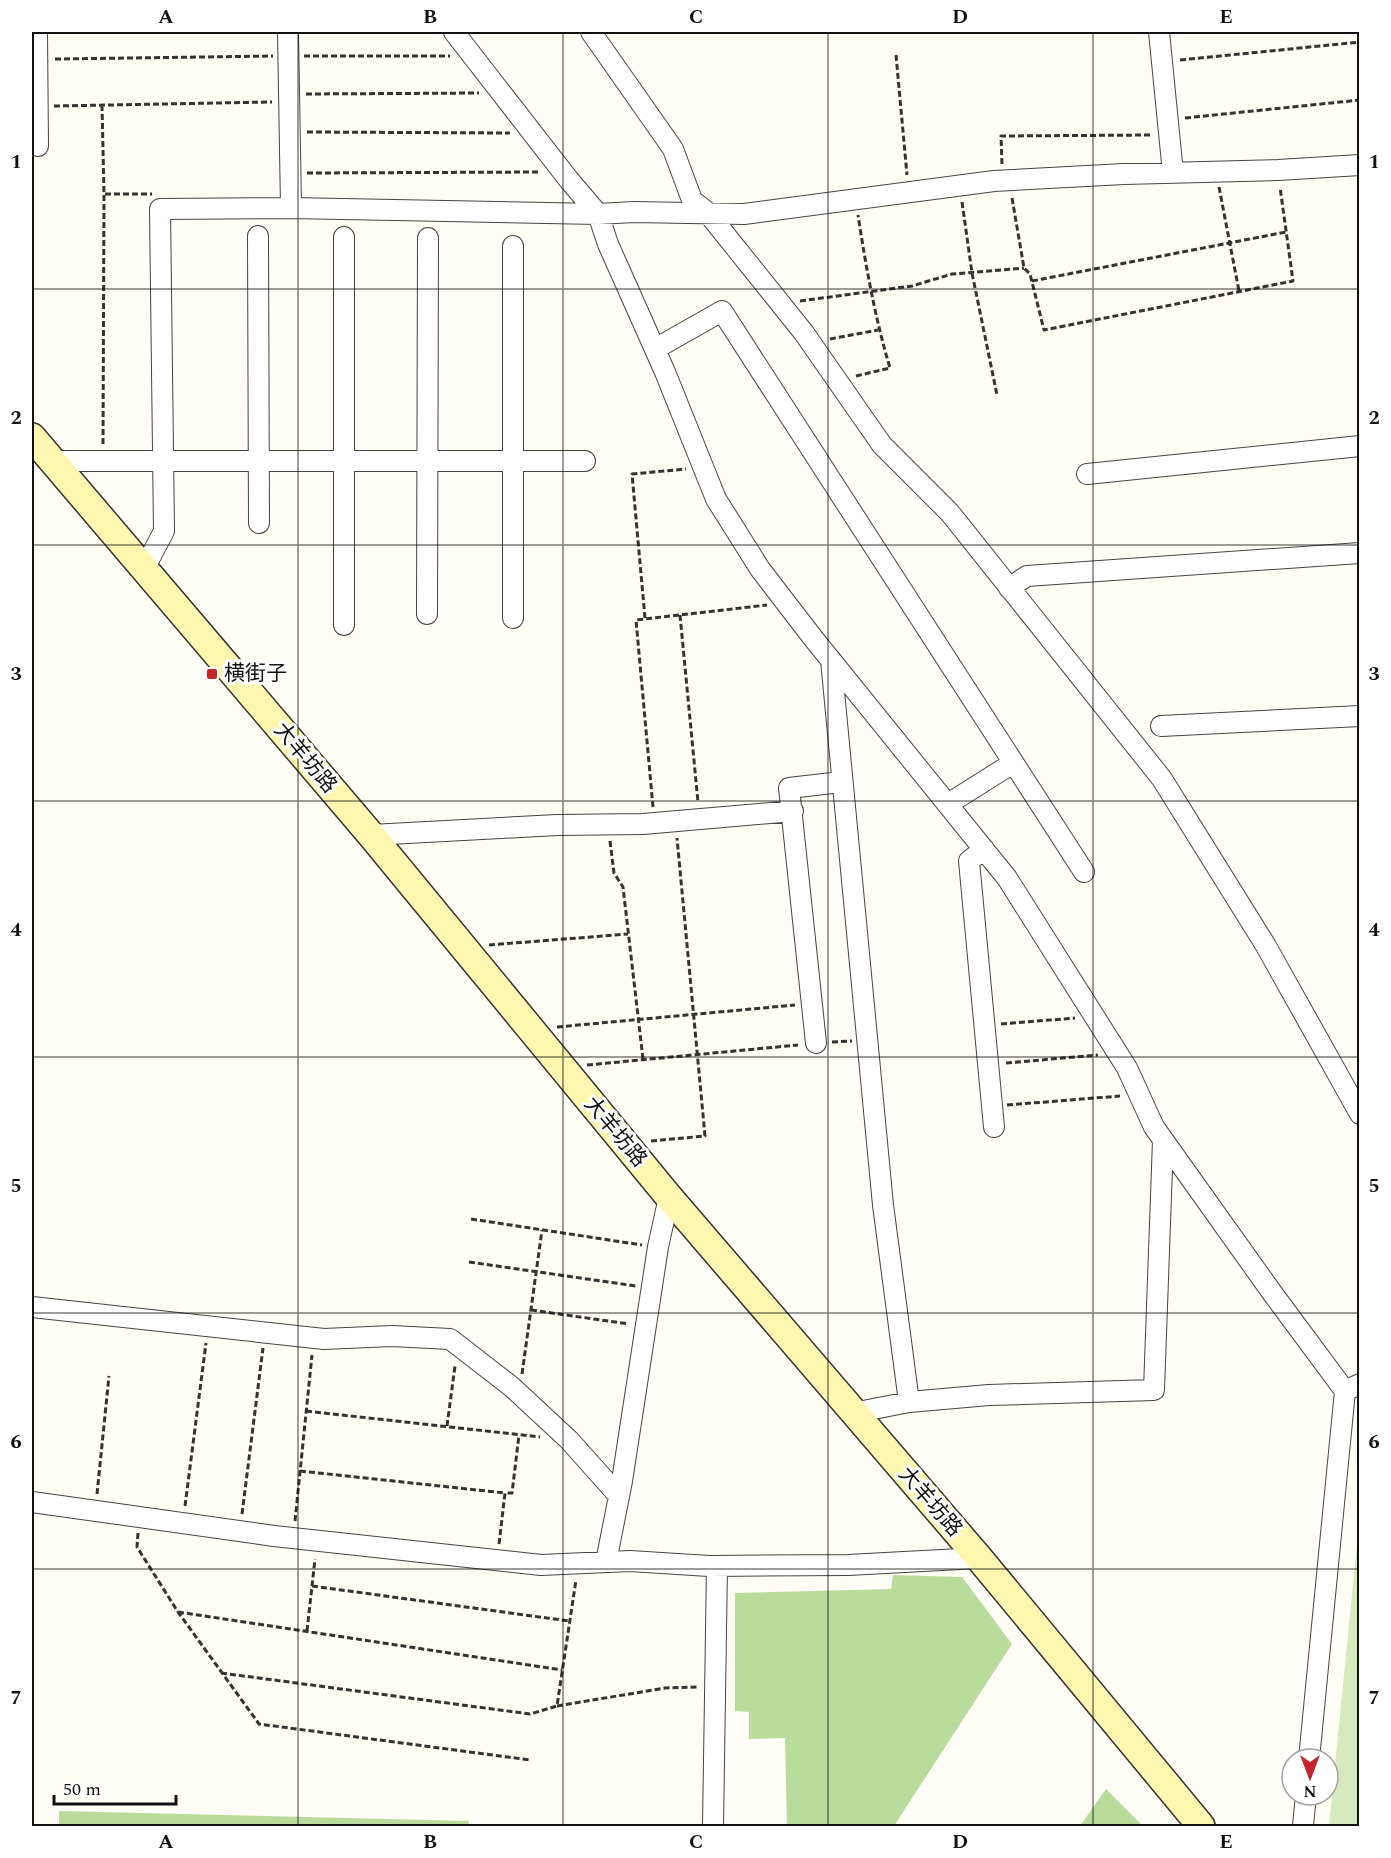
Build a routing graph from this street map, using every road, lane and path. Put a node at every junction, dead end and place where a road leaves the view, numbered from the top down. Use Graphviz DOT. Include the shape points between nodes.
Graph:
graph roads {
  1 [pos="37,32"];
  2 [pos="288,32"];
  3 [pos="454,32"];
  4 [pos="591,32"];
  5 [pos="1159,32"];
  6 [pos="1359,42"];
  7 [pos="896,55"];
  8 [pos="289,56"];
  9 [pos="473,56"];
  10 [pos="37,59"];
  11 [pos="1163,62"];
  12 [pos="502,93"];
  13 [pos="289,98"];
  14 [pos="1359,100"];
  15 [pos="102,105"];
  16 [pos="38,106"];
  17 [pos="1169,128"];
  18 [pos="290,132"];
  19 [pos="533,133"];
  20 [pos="38,146"];
  21 [pos="1359,165"];
  22 [pos="1278,170"];
  23 [pos="1216,171"];
  24 [pos="563,172"];
  25 [pos="290,173"];
  26 [pos="1173,173"];
  27 [pos="1006,181"];
  28 [pos="959,186"];
  29 [pos="909,192"];
  30 [pos="104,194"];
  31 [pos="855,199"];
  32 [pos="291,208"];
  33 [pos="160,209"];
  34 [pos="707,212"];
  35 [pos="598,214"];
  36 [pos="1286,232"];
  37 [pos="258,236"];
  38 [pos="344,237"];
  39 [pos="428,238"];
  40 [pos="1230,243"];
  41 [pos="513,246"];
  42 [pos="1024,268"];
  43 [pos="972,273"];
  44 [pos="1032,281"];
  45 [pos="870,291"];
  46 [pos="1239,291"];
  47 [pos="781,303"];
  48 [pos="878,330"];
  49 [pos="810,342"];
  50 [pos="655,349"];
  51 [pos="837,381"];
  52 [pos="997,395"];
  53 [pos="32,437"];
  54 [pos="1359,446"];
  55 [pos="52,461"];
  56 [pos="513,461"];
  57 [pos="585,461"];
  58 [pos="103,462"];
  59 [pos="164,462"];
  60 [pos="259,462"];
  61 [pos="344,462"];
  62 [pos="427,462"];
  63 [pos="704,468"];
  64 [pos="1087,474"];
  65 [pos="259,523"];
  66 [pos="1359,554"];
  67 [pos="144,569"];
  68 [pos="1009,588"];
  69 [pos="786,603"];
  70 [pos="427,614"];
  71 [pos="680,615"];
  72 [pos="513,618"];
  73 [pos="645,618"];
  74 [pos="344,626"];
  75 [pos="831,660"];
  76 [pos="1359,716"];
  77 [pos="1161,726"];
  78 [pos="1013,763"];
  79 [pos="841,782"];
  80 [pos="948,804"];
  81 [pos="793,811"];
  82 [pos="699,819"];
  83 [pos="676,821"];
  84 [pos="655,823"];
  85 [pos="608,825"];
  86 [pos="371,835"];
  87 [pos="984,849"];
  88 [pos="1084,872"];
  89 [pos="628,934"];
  90 [pos="463,947"];
  91 [pos="812,1003"];
  92 [pos="694,1015"];
  93 [pos="1094,1016"];
  94 [pos="639,1020"];
  95 [pos="999,1024"];
  96 [pos="531,1029"];
  97 [pos="867,1040"];
  98 [pos="816,1043"];
  99 [pos="1117,1053"];
  100 [pos="697,1054"];
  101 [pos="643,1059"];
  102 [pos="1005,1063"];
  103 [pos="561,1067"];
  104 [pos="1139,1094"];
  105 [pos="1005,1105"];
  106 [pos="1359,1114"];
  107 [pos="994,1127"];
  108 [pos="1163,1140"];
  109 [pos="624,1143"];
  110 [pos="669,1197"];
  111 [pos="471,1219"];
  112 [pos="542,1230"];
  113 [pos="658,1247"];
  114 [pos="469,1262"];
  115 [pos="536,1272"];
  116 [pos="651,1289"];
  117 [pos="32,1306"];
  118 [pos="531,1310"];
  119 [pos="646,1326"];
  120 [pos="208,1327"];
  121 [pos="265,1333"];
  122 [pos="313,1338"];
  123 [pos="458,1345"];
  124 [pos="109,1376"];
  125 [pos="1352,1387"];
  126 [pos="519,1394"];
  127 [pos="909,1402"];
  128 [pos="306,1410"];
  129 [pos="853,1413"];
  130 [pos="447,1426"];
  131 [pos="519,1434"];
  132 [pos="569,1440"];
  133 [pos="300,1471"];
  134 [pos="505,1493"];
  135 [pos="619,1496"];
  136 [pos="32,1502"];
  137 [pos="95,1511"];
  138 [pos="140,1517"];
  139 [pos="183,1523"];
  140 [pos="240,1531"];
  141 [pos="294,1538"];
  142 [pos="317,1541"];
  143 [pos="979,1558"];
  144 [pos="497,1561"];
  145 [pos="606,1562"];
  146 [pos="578,1564"];
  147 [pos="717,1566"];
  148 [pos="312,1586"];
  149 [pos="178,1612"];
  150 [pos="570,1621"];
  151 [pos="307,1631"];
  152 [pos="562,1670"];
  153 [pos="221,1673"];
  154 [pos="715,1687"];
  155 [pos="557,1706"];
  156 [pos="1310,1747"];
  157 [pos="530,1760"];
  158 [pos="1305,1807"];
  159 [pos="713,1827"];
  160 [pos="1201,1827"];
  161 [pos="1303,1827"];
  1 -- 10 [label="street"];
  2 -- 8 [label="street"];
  3 -- 9 [label="street"];
  4 -- 34 [label="street" via="673,149 692,200"];
  5 -- 11 [label="street"];
  6 -- 11 [label="path"];
  7 -- 29 [label="path"];
  8 -- 9 [label="path"];
  8 -- 10 [label="path"];
  8 -- 13 [label="street"];
  9 -- 12 [label="street"];
  10 -- 16 [label="street"];
  11 -- 17 [label="street"];
  12 -- 13 [label="path"];
  12 -- 19 [label="street"];
  13 -- 15 [label="path"];
  13 -- 18 [label="street"];
  14 -- 17 [label="path"];
  15 -- 16 [label="path"];
  15 -- 30 [label="path"];
  16 -- 20 [label="street"];
  17 -- 26 [label="street"];
  17 -- 27 [label="path" via="1001,136"];
  18 -- 19 [label="path"];
  18 -- 25 [label="street"];
  19 -- 24 [label="street"];
  21 -- 22 [label="street"];
  22 -- 23 [label="street"];
  22 -- 36 [label="path"];
  23 -- 26 [label="street"];
  23 -- 40 [label="path"];
  24 -- 25 [label="path"];
  24 -- 35 [label="street"];
  25 -- 32 [label="street"];
  26 -- 27 [label="street"];
  27 -- 28 [label="street"];
  27 -- 42 [label="path"];
  28 -- 29 [label="street"];
  28 -- 43 [label="path"];
  29 -- 31 [label="street"];
  30 -- 33 [label="path" via="159,194"];
  30 -- 58 [label="path"];
  31 -- 34 [label="street" via="744,214"];
  31 -- 45 [label="path"];
  32 -- 33 [label="street"];
  32 -- 35 [label="street"];
  33 -- 59 [label="street"];
  34 -- 35 [label="street"];
  34 -- 47 [label="street"];
  35 -- 50 [label="street"];
  36 -- 40 [label="path"];
  36 -- 46 [label="path" via="1293,281"];
  37 -- 60 [label="street"];
  38 -- 61 [label="street"];
  39 -- 62 [label="street"];
  40 -- 44 [label="path"];
  40 -- 46 [label="path"];
  41 -- 56 [label="street"];
  42 -- 43 [label="path"];
  42 -- 44 [label="path"];
  43 -- 45 [label="path"];
  43 -- 52 [label="path"];
  44 -- 46 [label="path" via="1044,330"];
  45 -- 47 [label="path"];
  45 -- 48 [label="path"];
  47 -- 49 [label="street"];
  48 -- 49 [label="path"];
  48 -- 51 [label="path" via="890,368"];
  49 -- 51 [label="street"];
  50 -- 63 [label="street"];
  50 -- 78 [label="street" via="722,311"];
  51 -- 68 [label="street" via="882,445 950,513"];
  53 -- 55 [label="main road, 大羊坊路"];
  54 -- 64 [label="street"];
  55 -- 58 [label="street"];
  55 -- 67 [label="main road, 大羊坊路"];
  56 -- 57 [label="street"];
  56 -- 62 [label="street"];
  56 -- 72 [label="street"];
  58 -- 59 [label="street"];
  59 -- 60 [label="street"];
  59 -- 67 [label="street" via="164,531"];
  60 -- 61 [label="street"];
  60 -- 65 [label="street"];
  61 -- 62 [label="street"];
  61 -- 74 [label="street"];
  62 -- 70 [label="street"];
  63 -- 69 [label="street" via="716,499"];
  63 -- 73 [label="path" via="632,474"];
  66 -- 68 [label="street" via="1027,576"];
  67 -- 86 [label="main road, 大羊坊路"];
  68 -- 106 [label="street" via="1161,779 1266,946"];
  69 -- 71 [label="path"];
  69 -- 75 [label="street"];
  71 -- 73 [label="path"];
  71 -- 82 [label="path"];
  73 -- 84 [label="path" via="636,620"];
  75 -- 79 [label="street"];
  75 -- 80 [label="street"];
  76 -- 77 [label="street"];
  78 -- 80 [label="street"];
  78 -- 88 [label="street"];
  79 -- 81 [label="street" via="789,788"];
  79 -- 97 [label="street"];
  80 -- 87 [label="street"];
  81 -- 82 [label="street"];
  81 -- 91 [label="street"];
  82 -- 83 [label="street"];
  83 -- 84 [label="street"];
  83 -- 92 [label="path"];
  84 -- 85 [label="street"];
  85 -- 86 [label="street"];
  85 -- 89 [label="path" via="614,873 623,887"];
  86 -- 90 [label="main road, 大羊坊路"];
  87 -- 93 [label="street"];
  87 -- 107 [label="street" via="969,861"];
  89 -- 90 [label="path"];
  89 -- 94 [label="path"];
  90 -- 96 [label="main road, 大羊坊路"];
  91 -- 92 [label="path"];
  91 -- 98 [label="street"];
  92 -- 94 [label="path"];
  92 -- 100 [label="path"];
  93 -- 95 [label="path"];
  93 -- 99 [label="street"];
  94 -- 96 [label="path"];
  94 -- 101 [label="path"];
  96 -- 103 [label="main road, 大羊坊路"];
  97 -- 98 [label="path"];
  97 -- 127 [label="street" via="883,1205"];
  98 -- 100 [label="path"];
  99 -- 102 [label="path"];
  99 -- 104 [label="street"];
  100 -- 101 [label="path"];
  100 -- 109 [label="path" via="705,1136"];
  101 -- 103 [label="path"];
  103 -- 109 [label="main road, 大羊坊路"];
  104 -- 105 [label="path"];
  104 -- 108 [label="street"];
  108 -- 125 [label="street" via="1273,1294"];
  108 -- 127 [label="street" via="1154,1390 989,1395"];
  109 -- 110 [label="main road, 大羊坊路"];
  110 -- 113 [label="street"];
  110 -- 129 [label="main road, 大羊坊路"];
  111 -- 112 [label="path"];
  112 -- 113 [label="path"];
  112 -- 115 [label="path"];
  113 -- 116 [label="street"];
  114 -- 115 [label="path"];
  115 -- 116 [label="path"];
  115 -- 118 [label="path"];
  116 -- 119 [label="street"];
  117 -- 120 [label="street"];
  118 -- 119 [label="path"];
  118 -- 126 [label="path"];
  119 -- 135 [label="street"];
  120 -- 121 [label="street"];
  120 -- 139 [label="path"];
  121 -- 122 [label="street"];
  121 -- 140 [label="path"];
  122 -- 123 [label="street" via="392,1336 450,1339"];
  122 -- 128 [label="path"];
  123 -- 126 [label="street"];
  123 -- 130 [label="path"];
  124 -- 137 [label="path"];
  125 -- 156 [label="street"];
  126 -- 132 [label="street"];
  127 -- 129 [label="street"];
  128 -- 130 [label="path"];
  128 -- 133 [label="path"];
  129 -- 143 [label="main road, 大羊坊路"];
  130 -- 131 [label="path"];
  131 -- 132 [label="path"];
  131 -- 134 [label="path" via="512,1493"];
  132 -- 135 [label="street"];
  133 -- 134 [label="path"];
  133 -- 141 [label="path"];
  134 -- 144 [label="path"];
  135 -- 145 [label="street"];
  136 -- 137 [label="street"];
  137 -- 138 [label="street"];
  138 -- 139 [label="street"];
  138 -- 149 [label="path" via="137,1547"];
  139 -- 140 [label="street"];
  140 -- 141 [label="street"];
  141 -- 142 [label="street"];
  142 -- 144 [label="street"];
  142 -- 148 [label="path"];
  143 -- 147 [label="street"];
  143 -- 160 [label="main road, 大羊坊路"];
  144 -- 146 [label="street"];
  145 -- 146 [label="street"];
  145 -- 147 [label="street"];
  146 -- 150 [label="path"];
  147 -- 154 [label="street"];
  148 -- 150 [label="path"];
  148 -- 151 [label="path"];
  149 -- 151 [label="path"];
  149 -- 153 [label="path"];
  150 -- 152 [label="path"];
  151 -- 152 [label="path"];
  152 -- 155 [label="path"];
  153 -- 155 [label="path" via="530,1714"];
  153 -- 157 [label="path" via="259,1724"];
  154 -- 155 [label="path" via="665,1688"];
  154 -- 159 [label="street"];
  158 -- 161 [label="street"];
}
